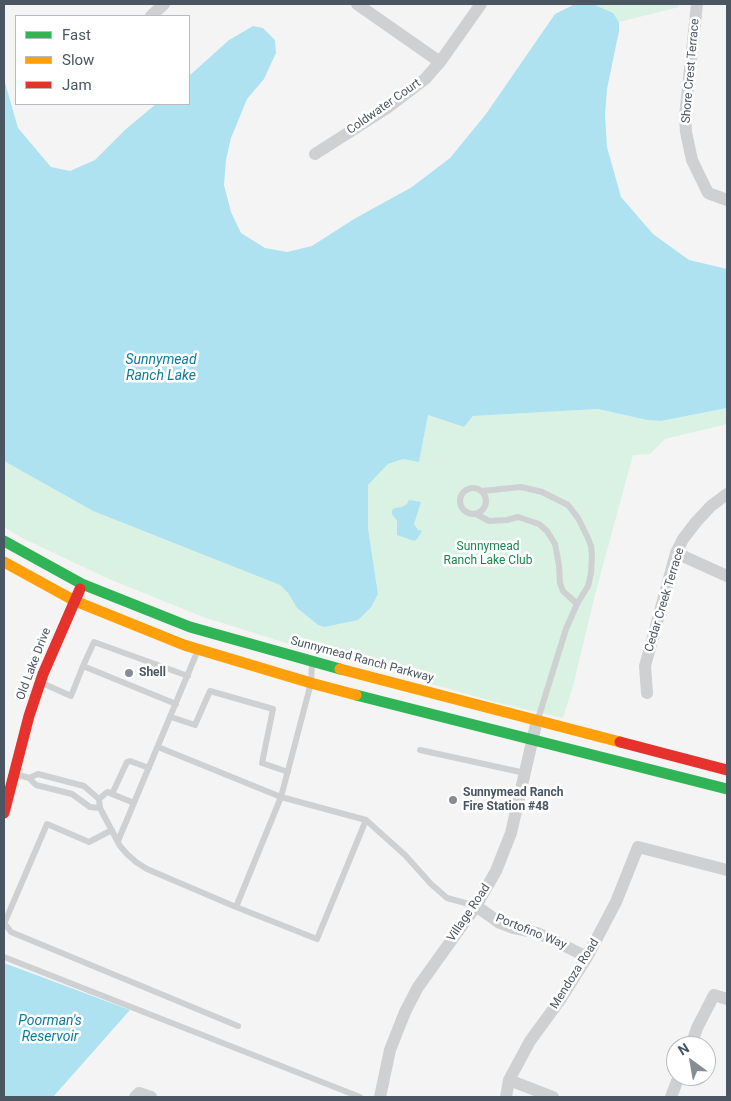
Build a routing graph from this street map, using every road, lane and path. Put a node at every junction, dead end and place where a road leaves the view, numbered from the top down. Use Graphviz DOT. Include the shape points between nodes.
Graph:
graph roads {
  1 [pos="164,4"];
  2 [pos="357,4"];
  3 [pos="481,4"];
  4 [pos="698,4"];
  5 [pos="152,15"];
  6 [pos="440,62"];
  7 [pos="315,154"];
  8 [pos="727,200"];
  9 [pos="482,491"];
  10 [pos="727,494"];
  11 [pos="476,514"];
  12 [pos="4,541"];
  13 [pos="676,553"];
  14 [pos="4,562"];
  15 [pos="727,576"];
  16 [pos="82,584"];
  17 [pos="75,601"];
  18 [pos="578,604"];
  19 [pos="198,649"];
  20 [pos="312,662"];
  21 [pos="83,666"];
  22 [pos="188,676"];
  23 [pos="40,683"];
  24 [pos="311,683"];
  25 [pos="647,693"];
  26 [pos="176,704"];
  27 [pos="171,717"];
  28 [pos="537,720"];
  29 [pos="533,738"];
  30 [pos="158,747"];
  31 [pos="420,750"];
  32 [pos="149,768"];
  33 [pos="727,770"];
  34 [pos="288,772"];
  35 [pos="9,773"];
  36 [pos="525,773"];
  37 [pos="29,778"];
  38 [pos="726,786"];
  39 [pos="112,794"];
  40 [pos="282,796"];
  41 [pos="99,799"];
  42 [pos="134,803"];
  43 [pos="100,808"];
  44 [pos="4,813"];
  45 [pos="366,820"];
  46 [pos="112,830"];
  47 [pos="118,841"];
  48 [pos="727,870"];
  49 [pos="476,906"];
  50 [pos="236,907"];
  51 [pos="4,924"];
  52 [pos="4,957"];
  53 [pos="587,957"];
  54 [pos="727,998"];
  55 [pos="238,1026"];
  56 [pos="694,1036"];
  57 [pos="509,1080"];
  58 [pos="360,1097"];
  59 [pos="380,1097"];
  60 [pos="506,1097"];
  61 [pos="554,1097"];
  1 -- 5 [label="street"];
  2 -- 6 [label="street"];
  3 -- 6 [label="street, Coldwater Court"];
  4 -- 8 [label="street, Shore Crest Terrace" via="686,132 692,160 708,193"];
  6 -- 7 [label="street, Coldwater Court" via="425,79 387,108"];
  9 -- 11 [label="lane" via="486,506"];
  9 -- 11 [label="lane" via="469,488 460,498 464,511"];
  9 -- 18 [label="lane" via="521,487 542,492 568,505 591,546 591,573"];
  10 -- 13 [label="street, Cedar Creek Terrace" via="696,522"];
  11 -- 18 [label="lane" via="489,521 518,517 539,524 547,531 555,544 563,591"];
  12 -- 16 [label="main road, Sunnymead Ranch Parkway"];
  13 -- 15 [label="street"];
  13 -- 25 [label="street, Cedar Creek Terrace" via="645,666"];
  14 -- 17 [label="main road"];
  16 -- 17 [label="main road, Old Lake Drive"];
  16 -- 20 [label="main road, Sunnymead Ranch Parkway" via="190,627"];
  17 -- 19 [label="main road"];
  17 -- 23 [label="main road, Old Lake Drive"];
  18 -- 28 [label="lane" via="566,629"];
  19 -- 22 [label="lane"];
  19 -- 24 [label="main road"];
  20 -- 24 [label="lane"];
  20 -- 28 [label="main road, Sunnymead Ranch Parkway"];
  21 -- 22 [label="lane" via="94,642"];
  21 -- 23 [label="lane" via="71,696"];
  21 -- 26 [label="lane"];
  22 -- 26 [label="lane"];
  23 -- 35 [label="main road, Old Lake Drive"];
  24 -- 29 [label="main road"];
  24 -- 34 [label="lane"];
  26 -- 27 [label="lane"];
  27 -- 30 [label="lane"];
  27 -- 34 [label="lane" via="195,725 210,691 273,709 262,763"];
  28 -- 29 [label="street, Village Road"];
  28 -- 33 [label="main road, Sunnymead Ranch Parkway"];
  29 -- 36 [label="street, Village Road"];
  29 -- 38 [label="main road"];
  30 -- 32 [label="lane"];
  30 -- 40 [label="lane"];
  31 -- 36 [label="lane"];
  32 -- 39 [label="lane" via="127,762"];
  32 -- 42 [label="lane"];
  34 -- 40 [label="lane"];
  35 -- 37 [label="lane"];
  35 -- 44 [label="main road, Old Lake Drive"];
  36 -- 49 [label="street, Village Road" via="511,833"];
  37 -- 41 [label="lane" via="38,774 76,783"];
  37 -- 43 [label="lane" via="36,785 72,794 90,807"];
  39 -- 41 [label="lane" via="108,792"];
  39 -- 42 [label="lane"];
  40 -- 45 [label="lane"];
  40 -- 50 [label="lane"];
  41 -- 43 [label="lane"];
  42 -- 47 [label="lane"];
  43 -- 46 [label="lane"];
  45 -- 49 [label="lane" via="447,898"];
  45 -- 50 [label="lane" via="317,940"];
  46 -- 47 [label="lane"];
  46 -- 51 [label="lane" via="89,842 47,824"];
  47 -- 50 [label="lane" via="126,854 147,869"];
  48 -- 53 [label="street, Mendoza Road" via="638,847 616,902"];
  49 -- 53 [label="street, Portofino Way" via="500,922 537,933"];
  49 -- 59 [label="street, Village Road" via="418,987 390,1050"];
  51 -- 55 [label="lane" via="11,932"];
  52 -- 58 [label="lane"];
  53 -- 57 [label="street, Mendoza Road" via="530,1041"];
  54 -- 56 [label="street" via="714,996"];
  57 -- 60 [label="street, Mendoza Road"];
  57 -- 61 [label="street"];
}
